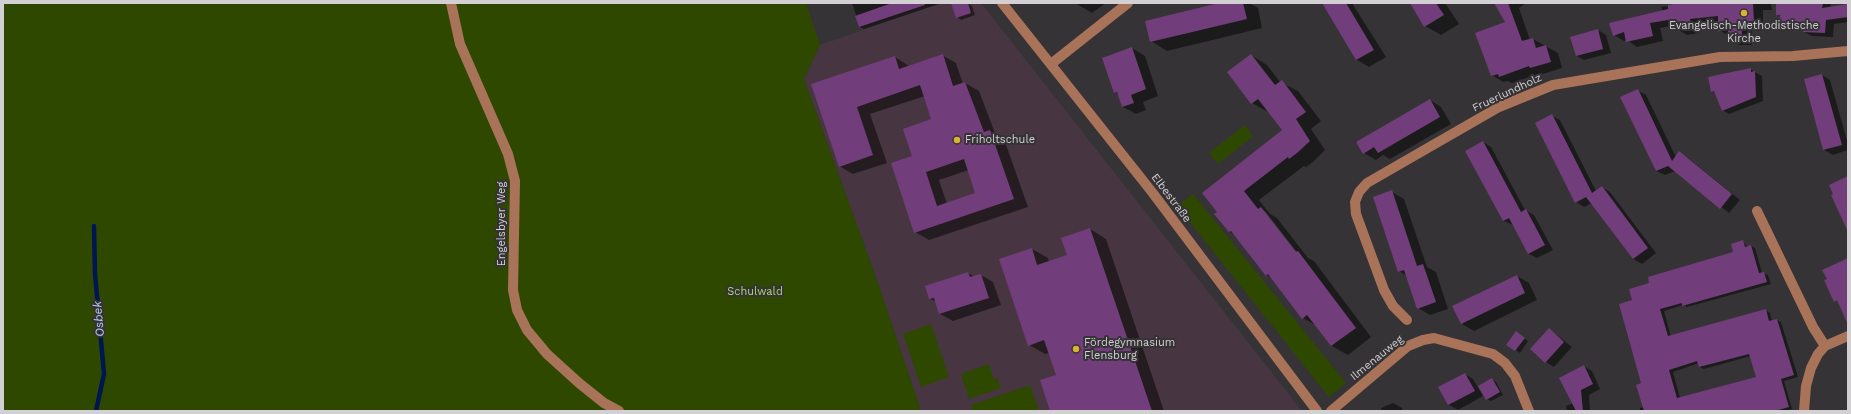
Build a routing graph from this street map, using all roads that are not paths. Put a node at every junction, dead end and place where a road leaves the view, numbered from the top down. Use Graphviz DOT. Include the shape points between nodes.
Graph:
graph roads {
  1 [pos="451,3"];
  2 [pos="1002,3"];
  3 [pos="1128,3"];
  4 [pos="1848,51"];
  5 [pos="1051,64"];
  6 [pos="1757,211"];
  7 [pos="1407,320"];
  8 [pos="1848,336"];
  9 [pos="1826,346"];
  10 [pos="619,411"];
  11 [pos="1317,411"];
  12 [pos="1331,411"];
  13 [pos="1529,411"];
  14 [pos="1804,411"];
  1 -- 10 [label="street, Engelsbyer Weg" via="460,44 508,154 514,181 513,290 517,310 527,330 548,354 579,383 604,403"];
  2 -- 5 [label="street, Elbestraße"];
  3 -- 5 [label="street"];
  4 -- 7 [label="street, Fruerlundholz" via="1792,56 1713,58 1553,85 1499,107 1367,183 1359,192 1356,214 1384,290 1392,306"];
  5 -- 11 [label="street, Elbestraße" via="1152,192"];
  6 -- 9 [label="street" via="1813,327"];
  8 -- 9 [label="street"];
  9 -- 14 [label="street" via="1818,354 1811,368 1806,386"];
  12 -- 13 [label="street, Ilmenauweg" via="1408,346 1434,338 1493,354 1505,363 1515,376"];
}
